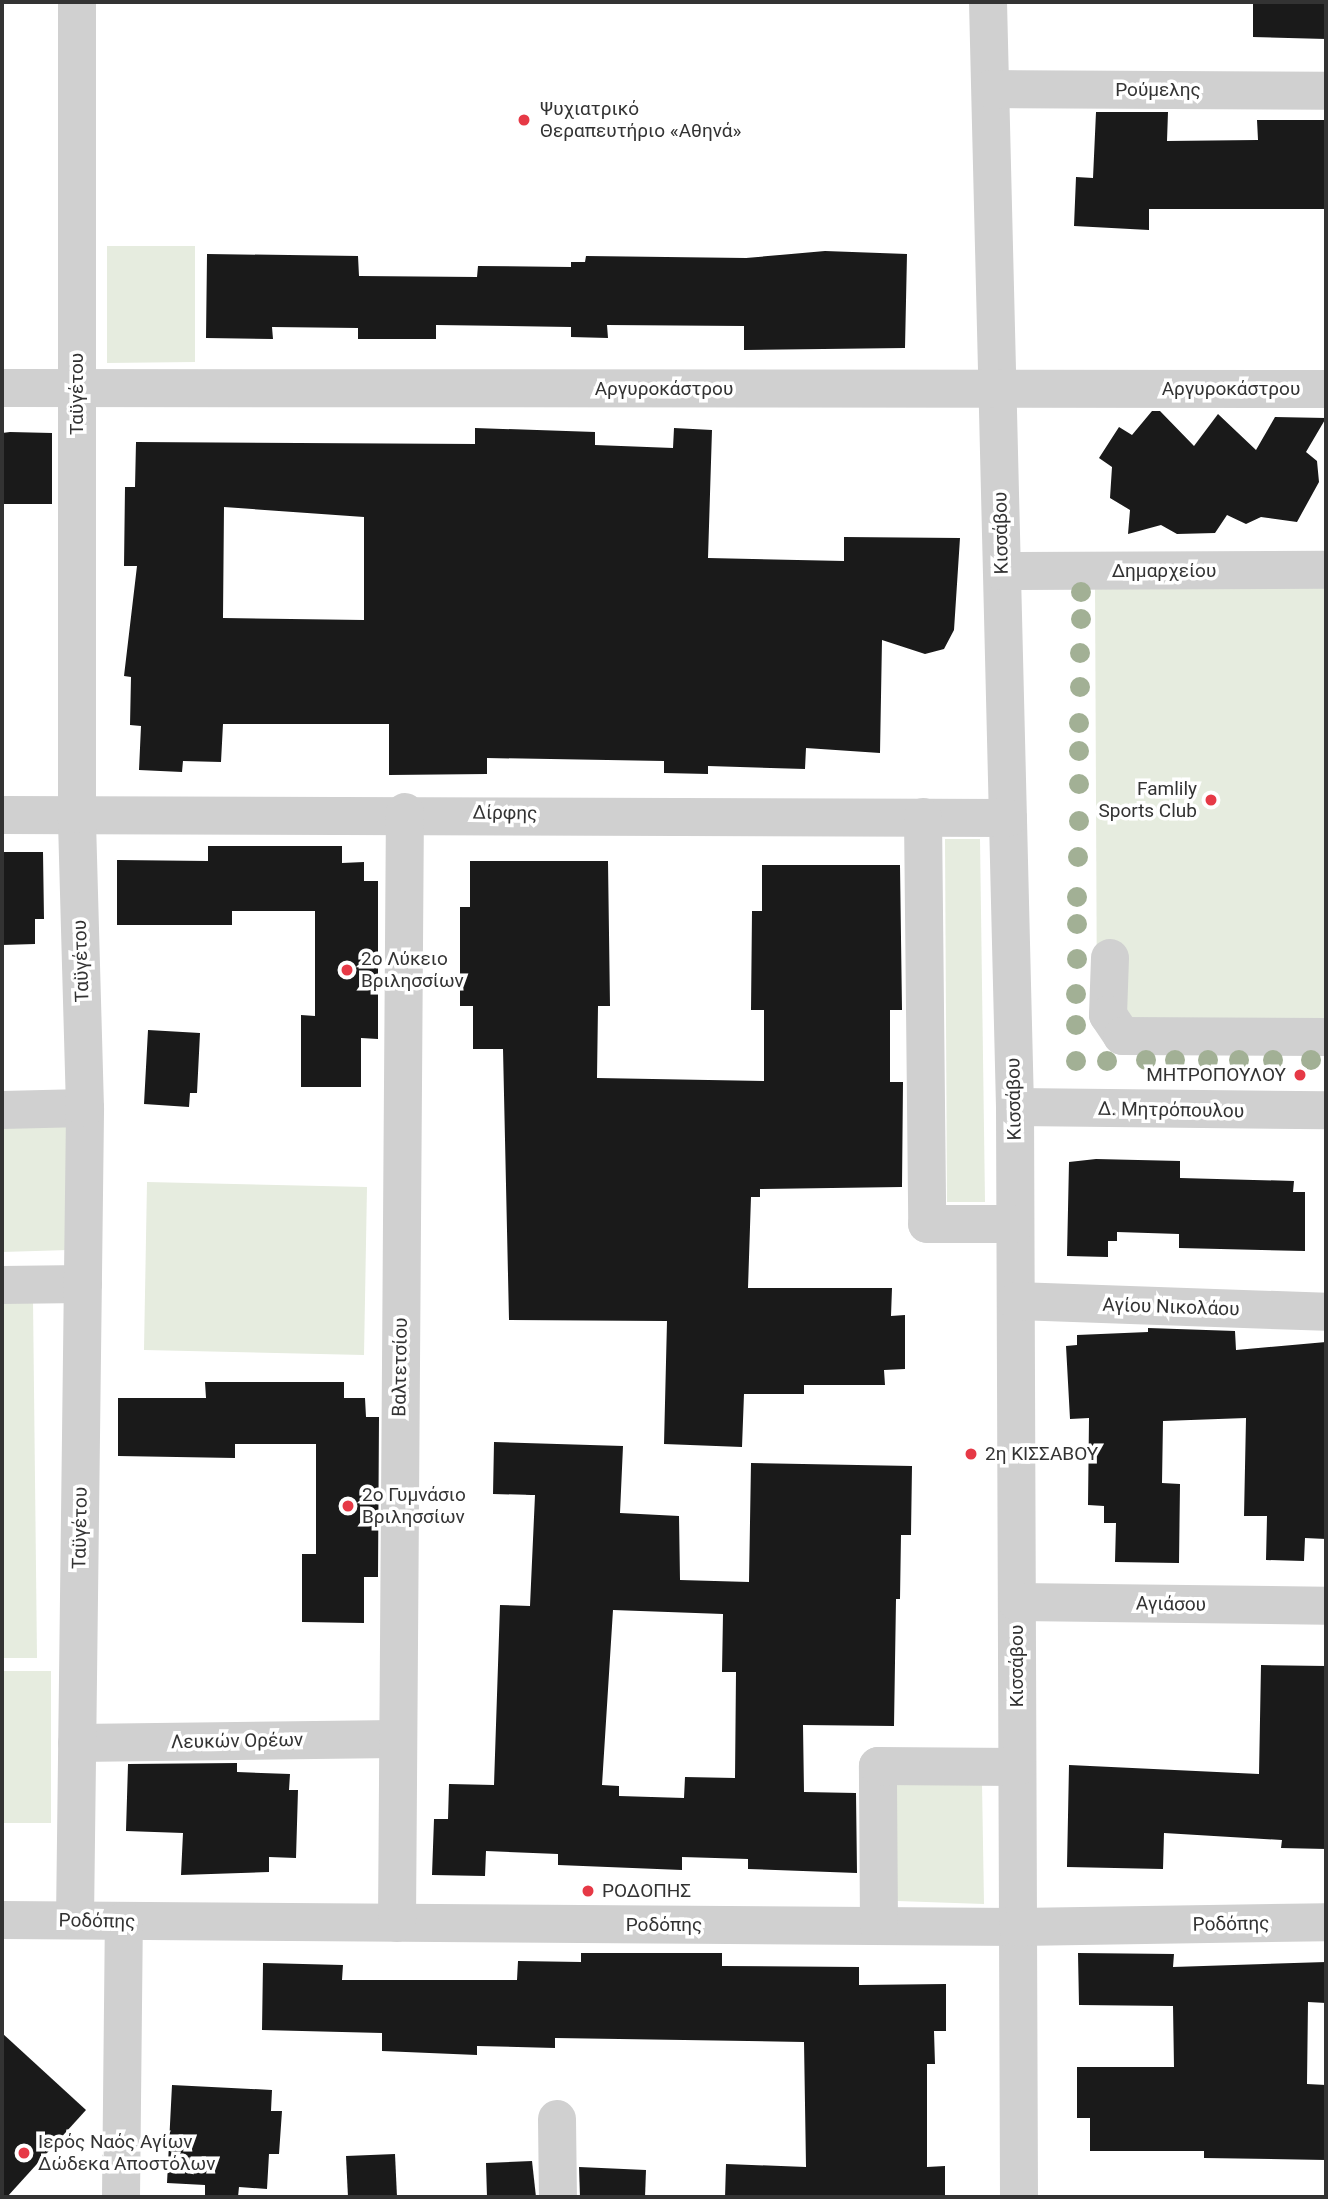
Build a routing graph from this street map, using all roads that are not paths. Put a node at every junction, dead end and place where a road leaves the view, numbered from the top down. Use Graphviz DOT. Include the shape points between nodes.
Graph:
graph roads {
  1 [pos="77,2"];
  2 [pos="988,2"];
  3 [pos="990,89"];
  4 [pos="1326,91"];
  5 [pos="2,388"];
  6 [pos="77,388"];
  7 [pos="998,389"];
  8 [pos="1326,389"];
  9 [pos="1326,570"];
  10 [pos="1002,571"];
  11 [pos="405,812"];
  12 [pos="77,814"];
  13 [pos="2,815"];
  14 [pos="923,817"];
  15 [pos="1008,818"];
  16 [pos="1110,958"];
  17 [pos="1326,1037"];
  18 [pos="1015,1107"];
  19 [pos="85,1108"];
  20 [pos="2,1110"];
  21 [pos="1326,1110"];
  22 [pos="1015,1224"];
  23 [pos="83,1284"];
  24 [pos="2,1285"];
  25 [pos="1016,1301"];
  26 [pos="1326,1312"];
  27 [pos="1017,1602"];
  28 [pos="1326,1606"];
  29 [pos="396,1739"];
  30 [pos="78,1743"];
  31 [pos="1017,1767"];
  32 [pos="2,1920"];
  33 [pos="75,1920"];
  34 [pos="124,1921"];
  35 [pos="1326,1922"];
  36 [pos="397,1923"];
  37 [pos="879,1926"];
  38 [pos="1018,1927"];
  39 [pos="557,2119"];
  40 [pos="121,2197"];
  41 [pos="558,2197"];
  42 [pos="1018,2197"];
  1 -- 6 [label="street, Ταϋγέτου"];
  2 -- 3 [label="street, Κισσάβου"];
  3 -- 4 [label="street, Ρούμελης"];
  3 -- 7 [label="street, Κισσάβου"];
  5 -- 6 [label="street, Αργυροκάστρου"];
  6 -- 7 [label="street, Αργυροκάστρου"];
  6 -- 12 [label="street, Ταϋγέτου"];
  7 -- 8 [label="street, Αργυροκάστρου"];
  7 -- 10 [label="street, Κισσάβου"];
  9 -- 10 [label="street, Δημαρχείου"];
  10 -- 15 [label="street, Κισσάβου"];
  11 -- 12 [label="street, Δίρφης"];
  11 -- 14 [label="street, Δίρφης"];
  11 -- 29 [label="street, Βαλτετσίου"];
  12 -- 13 [label="street, Δίρφης"];
  12 -- 19 [label="street, Ταϋγέτου"];
  14 -- 15 [label="street, Δίρφης"];
  14 -- 22 [label="street" via="927,1224"];
  15 -- 18 [label="street, Κισσάβου"];
  16 -- 17 [label="street" via="1108,1015 1122,1036"];
  18 -- 21 [label="street, Δ. Μητρόπουλου"];
  18 -- 22 [label="street, Κισσάβου"];
  19 -- 20 [label="street"];
  19 -- 23 [label="street, Ταϋγέτου"];
  22 -- 25 [label="street, Κισσάβου"];
  23 -- 24 [label="street"];
  23 -- 30 [label="street, Ταϋγέτου"];
  25 -- 26 [label="street, Αγίου Νικολάου"];
  25 -- 27 [label="street, Κισσάβου"];
  27 -- 28 [label="street, Αγιάσου"];
  27 -- 31 [label="street, Κισσάβου"];
  29 -- 30 [label="street, Λευκών Ορέων"];
  29 -- 36 [label="street, Βαλτετσίου"];
  30 -- 33 [label="street, Ταϋγέτου"];
  31 -- 37 [label="street" via="878,1766"];
  31 -- 38 [label="street, Κισσάβου"];
  32 -- 33 [label="street, Ροδόπης"];
  33 -- 34 [label="street, Ροδόπης"];
  34 -- 36 [label="street, Ροδόπης"];
  34 -- 40 [label="street"];
  35 -- 38 [label="street, Ροδόπης"];
  36 -- 37 [label="street, Ροδόπης"];
  37 -- 38 [label="street, Ροδόπης"];
  38 -- 42 [label="street, Κισσάβου"];
  39 -- 41 [label="street"];
}
